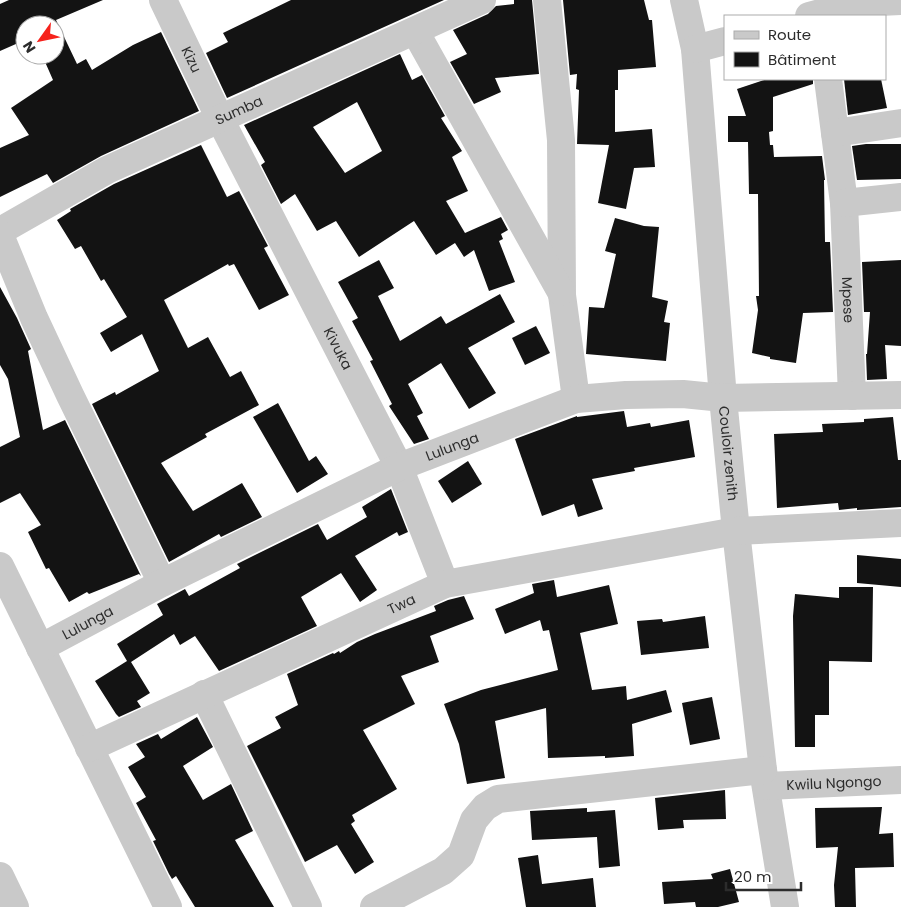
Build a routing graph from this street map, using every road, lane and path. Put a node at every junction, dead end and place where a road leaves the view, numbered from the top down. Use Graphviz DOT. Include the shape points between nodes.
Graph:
graph roads {
  1 [pos="163,0"];
  2 [pos="482,0"];
  3 [pos="547,0"];
  4 [pos="684,0"];
  5 [pos="901,1"];
  6 [pos="858,2"];
  7 [pos="816,15"];
  8 [pos="415,31"];
  9 [pos="724,41"];
  10 [pos="695,49"];
  11 [pos="828,80"];
  12 [pos="220,119"];
  13 [pos="901,123"];
  14 [pos="835,133"];
  15 [pos="901,197"];
  16 [pos="844,204"];
  17 [pos="0,233"];
  18 [pos="562,295"];
  19 [pos="901,395"];
  20 [pos="852,396"];
  21 [pos="723,398"];
  22 [pos="576,399"];
  23 [pos="399,467"];
  24 [pos="901,522"];
  25 [pos="736,531"];
  26 [pos="0,566"];
  27 [pos="162,583"];
  28 [pos="445,584"];
  29 [pos="40,648"];
  30 [pos="204,694"];
  31 [pos="89,748"];
  32 [pos="764,778"];
  33 [pos="901,780"];
  34 [pos="0,876"];
  35 [pos="15,907"];
  36 [pos="168,907"];
  37 [pos="308,907"];
  38 [pos="374,907"];
  39 [pos="785,907"];
  1 -- 12 [label="street, Kizu"];
  2 -- 8 [label="street, Sumba"];
  3 -- 18 [label="street" via="562,140"];
  4 -- 10 [label="street, Couloir zenith"];
  5 -- 6 [label="street"];
  6 -- 7 [label="street"];
  8 -- 12 [label="street, Sumba"];
  8 -- 18 [label="street"];
  9 -- 10 [label="street"];
  10 -- 21 [label="street, Couloir zenith"];
  11 -- 14 [label="street, Mpese"];
  12 -- 17 [label="street, Sumba" via="107,170"];
  12 -- 23 [label="street, Kivuka"];
  13 -- 14 [label="street"];
  14 -- 16 [label="street, Mpese"];
  15 -- 16 [label="street"];
  16 -- 20 [label="street, Mpese"];
  17 -- 27 [label="street" via="34,318"];
  18 -- 22 [label="street"];
  19 -- 20 [label="street, Lulunga"];
  20 -- 21 [label="street, Lulunga"];
  21 -- 22 [label="street, Lulunga" via="683,394"];
  21 -- 25 [label="street, Couloir zenith"];
  22 -- 23 [label="street, Lulunga"];
  23 -- 27 [label="street, Lulunga"];
  23 -- 28 [label="street, Kivuka"];
  24 -- 25 [label="street"];
  25 -- 28 [label="street, Twa"];
  25 -- 32 [label="street, Couloir zenith"];
  26 -- 29 [label="street"];
  27 -- 29 [label="street, Lulunga"];
  28 -- 30 [label="street, Twa"];
  29 -- 31 [label="street"];
  30 -- 31 [label="street, Twa"];
  30 -- 37 [label="street"];
  31 -- 36 [label="street"];
  32 -- 33 [label="street, Kwilu Ngongo"];
  32 -- 38 [label="street" via="498,799 485,807 474,820 461,856 443,871"];
  32 -- 39 [label="street, Couloir zenith"];
  34 -- 35 [label="street"];
}
